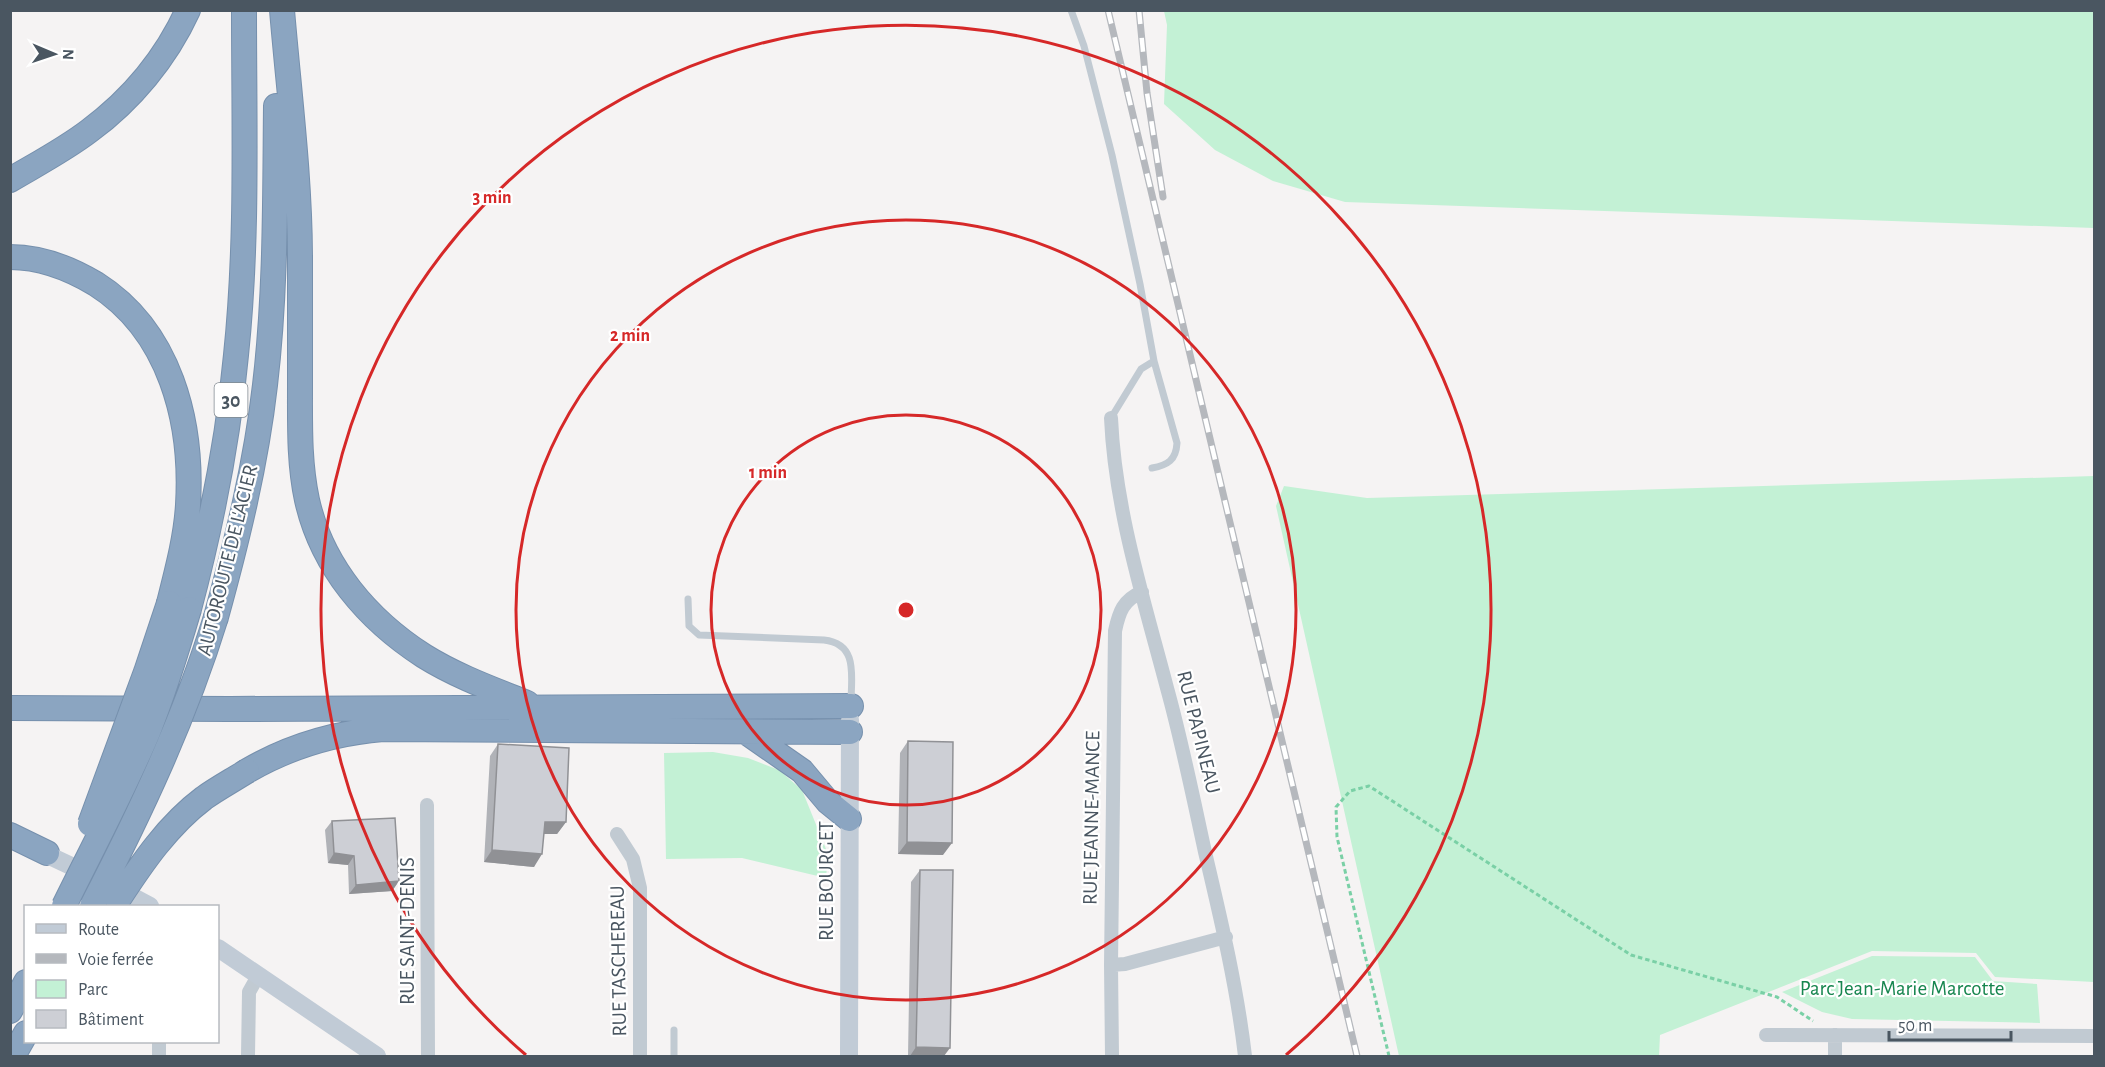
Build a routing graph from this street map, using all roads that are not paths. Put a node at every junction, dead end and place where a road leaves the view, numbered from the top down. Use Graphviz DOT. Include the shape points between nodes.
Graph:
graph roads {
  1 [pos="188,10"];
  2 [pos="244,10"];
  3 [pos="276,10"];
  4 [pos="282,10"];
  5 [pos="1071,10"];
  6 [pos="10,180"];
  7 [pos="10,257"];
  8 [pos="1154,360"];
  9 [pos="1111,418"];
  10 [pos="1152,468"];
  11 [pos="1142,592"];
  12 [pos="688,599"];
  13 [pos="179,606"];
  14 [pos="850,706"];
  15 [pos="536,707"];
  16 [pos="10,708"];
  17 [pos="746,732"];
  18 [pos="850,732"];
  19 [pos="427,805"];
  20 [pos="849,819"];
  21 [pos="617,834"];
  22 [pos="10,837"];
  23 [pos="47,853"];
  24 [pos="59,905"];
  25 [pos="63,905"];
  26 [pos="93,905"];
  27 [pos="114,905"];
  28 [pos="148,905"];
  29 [pos="1226,937"];
  30 [pos="219,949"];
  31 [pos="1111,965"];
  32 [pos="258,976"];
  33 [pos="24,986"];
  34 [pos="10,1011"];
  35 [pos="674,1030"];
  36 [pos="1767,1035"];
  37 [pos="1834,1035"];
  38 [pos="2094,1036"];
  39 [pos="248,1056"];
  40 [pos="376,1056"];
  41 [pos="428,1056"];
  42 [pos="640,1056"];
  43 [pos="674,1056"];
  44 [pos="849,1056"];
  45 [pos="1112,1056"];
  46 [pos="1245,1056"];
  47 [pos="1835,1056"];
  1 -- 6 [label="highway" via="167,50 120,105 70,145"];
  2 -- 13 [label="highway, AUTOROUTE DE L'ACIER / 30" via="243,224 237,353 219,477"];
  3 -- 26 [label="highway, AUTOROUTE DE L'ACIER / 30, bridge" via="275,232 270,341 248,491 216,617 192,688 137,818"];
  4 -- 15 [label="highway" via="300,233 300,441 307,500 317,535 348,588 391,633 468,679"];
  5 -- 8 [label="lane" via="1112,155"];
  7 -- 13 [label="highway" via="56,266 109,292 138,319 161,354 182,417 189,483"];
  8 -- 9 [label="lane" via="1141,369"];
  8 -- 10 [label="lane" via="1177,443 1172,461"];
  9 -- 11 [label="street, RUE PAPINEAU" via="1116,477"];
  11 -- 29 [label="street, RUE PAPINEAU"];
  11 -- 31 [label="street, RUE JEANNE-MANCE" via="1122,606 1115,631"];
  12 -- 14 [label="lane" via="689,626 699,635 824,640 840,645 850,661"];
  13 -- 24 [label="highway, bridge" via="146,672"];
  13 -- 25 [label="highway, AUTOROUTE DE L'ACIER / 30, bridge" via="171,670 140,749"];
  14 -- 15 [label="highway"];
  14 -- 18 [label="street, RUE BOURGET"];
  15 -- 16 [label="highway"];
  17 -- 18 [label="highway"];
  17 -- 20 [label="highway" via="802,771 828,802"];
  17 -- 27 [label="highway, bridge" via="434,729 364,731 308,742 280,753 204,798 152,851"];
  18 -- 20 [label="street, RUE BOURGET"];
  19 -- 41 [label="street, RUE SAINT-DENIS"];
  20 -- 44 [label="street, RUE BOURGET"];
  21 -- 42 [label="street, RUE TASCHEREAU" via="633,859 640,888"];
  22 -- 23 [label="highway"];
  23 -- 28 [label="street"];
  29 -- 31 [label="street"];
  29 -- 46 [label="street, RUE PAPINEAU"];
  30 -- 32 [label="street"];
  31 -- 45 [label="street, RUE JEANNE-MANCE"];
  32 -- 39 [label="street" via="249,992"];
  32 -- 40 [label="street"];
  33 -- 34 [label="highway"];
  35 -- 43 [label="lane"];
  36 -- 37 [label="street"];
  37 -- 38 [label="street"];
  37 -- 47 [label="street"];
}
